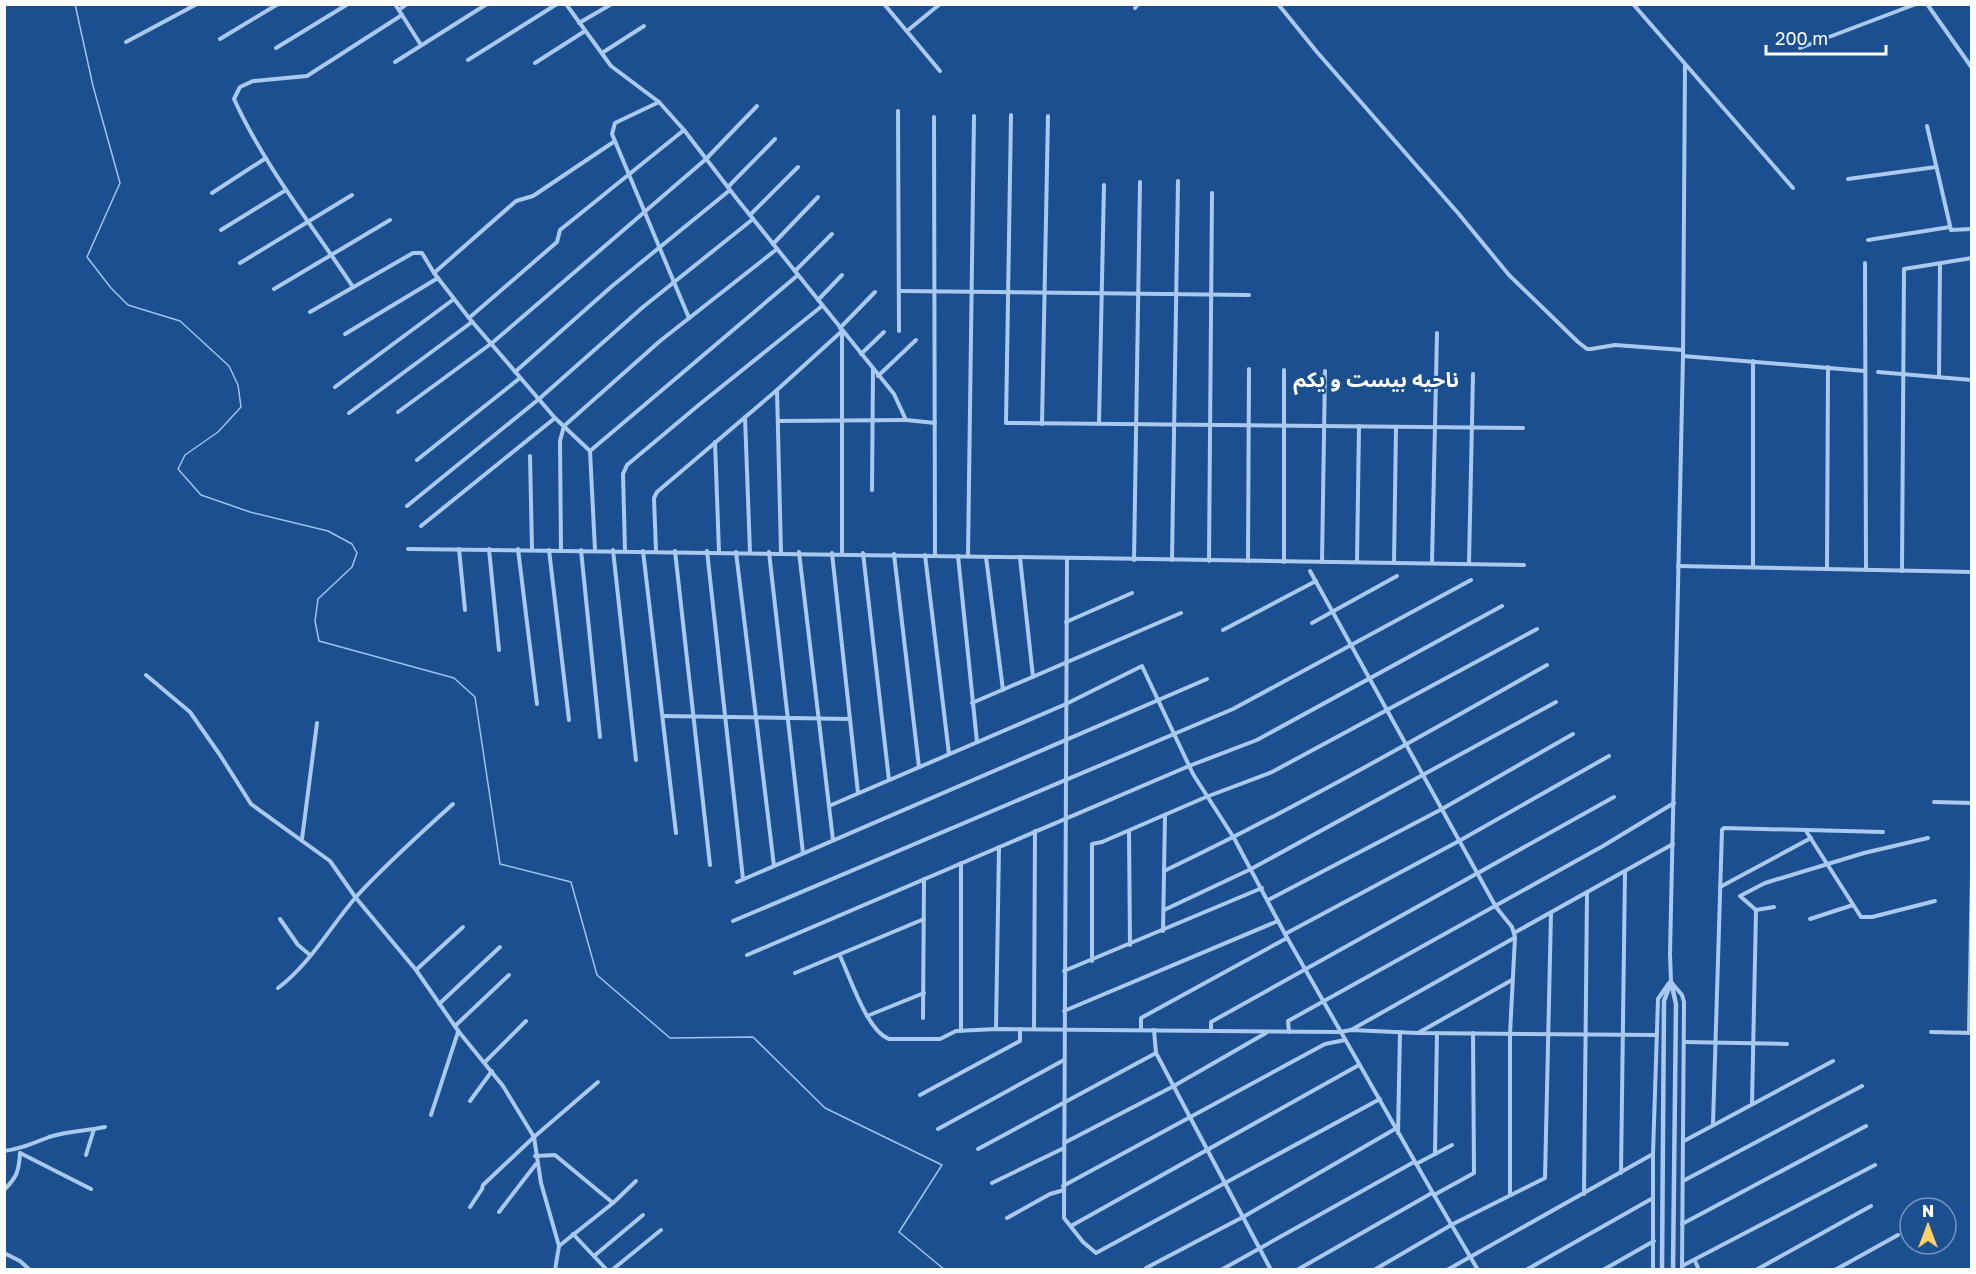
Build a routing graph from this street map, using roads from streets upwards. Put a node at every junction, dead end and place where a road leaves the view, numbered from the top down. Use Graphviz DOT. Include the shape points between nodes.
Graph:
graph roads {
  1 [pos="197,4"];
  2 [pos="278,4"];
  3 [pos="348,4"];
  4 [pos="395,4"];
  5 [pos="407,4"];
  6 [pos="487,4"];
  7 [pos="557,4"];
  8 [pos="566,4"];
  9 [pos="884,4"];
  10 [pos="940,4"];
  11 [pos="1278,4"];
  12 [pos="1633,4"];
  13 [pos="1916,4"];
  14 [pos="1927,4"];
  15 [pos="610,5"];
  16 [pos="399,10"];
  17 [pos="402,15"];
  18 [pos="579,23"];
  19 [pos="644,26"];
  20 [pos="585,30"];
  21 [pos="907,31"];
  22 [pos="220,39"];
  23 [pos="126,42"];
  24 [pos="421,45"];
  25 [pos="276,48"];
  26 [pos="1800,48"];
  27 [pos="602,53"];
  28 [pos="468,60"];
  29 [pos="395,62"];
  30 [pos="535,63"];
  31 [pos="1685,65"];
  32 [pos="1971,68"];
  33 [pos="940,71"];
  34 [pos="659,102"];
  35 [pos="757,106"];
  36 [pos="898,111"];
  37 [pos="974,116"];
  38 [pos="1011,116"];
  39 [pos="1048,116"];
  40 [pos="934,117"];
  41 [pos="1927,126"];
  42 [pos="684,130"];
  43 [pos="775,140"];
  44 [pos="615,141"];
  45 [pos="266,158"];
  46 [pos="706,159"];
  47 [pos="798,167"];
  48 [pos="1937,167"];
  49 [pos="629,174"];
  50 [pos="1848,179"];
  51 [pos="1178,181"];
  52 [pos="1140,182"];
  53 [pos="1104,185"];
  54 [pos="729,188"];
  55 [pos="1793,188"];
  56 [pos="286,190"];
  57 [pos="212,193"];
  58 [pos="1212,193"];
  59 [pos="352,195"];
  60 [pos="818,197"];
  61 [pos="644,210"];
  62 [pos="752,217"];
  63 [pos="390,220"];
  64 [pos="309,222"];
  65 [pos="1950,227"];
  66 [pos="1971,229"];
  67 [pos="221,230"];
  68 [pos="832,234"];
  69 [pos="1868,240"];
  70 [pos="773,244"];
  71 [pos="659,248"];
  72 [pos="777,248"];
  73 [pos="332,255"];
  74 [pos="1971,258"];
  75 [pos="240,263"];
  76 [pos="1865,263"];
  77 [pos="1940,263"];
  78 [pos="434,273"];
  79 [pos="796,273"];
  80 [pos="842,275"];
  81 [pos="438,278"];
  82 [pos="673,283"];
  83 [pos="353,287"];
  84 [pos="274,289"];
  85 [pos="899,291"];
  86 [pos="934,291"];
  87 [pos="972,291"];
  88 [pos="875,292"];
  89 [pos="1008,292"];
  90 [pos="1045,292"];
  91 [pos="1101,293"];
  92 [pos="1138,294"];
  93 [pos="1176,294"];
  94 [pos="1211,295"];
  95 [pos="1248,295"];
  96 [pos="454,300"];
  97 [pos="818,300"];
  98 [pos="822,306"];
  99 [pos="310,312"];
  100 [pos="689,318"];
  101 [pos="471,320"];
  102 [pos="841,329"];
  103 [pos="899,331"];
  104 [pos="884,332"];
  105 [pos="1437,333"];
  106 [pos="345,334"];
  107 [pos="916,340"];
  108 [pos="492,343"];
  109 [pos="1683,350"];
  110 [pos="861,354"];
  111 [pos="1683,356"];
  112 [pos="1753,361"];
  113 [pos="1828,367"];
  114 [pos="873,368"];
  115 [pos="1249,369"];
  116 [pos="1284,370"];
  117 [pos="1865,370"];
  118 [pos="1325,371"];
  119 [pos="515,372"];
  120 [pos="1878,372"];
  121 [pos="1473,374"];
  122 [pos="1904,374"];
  123 [pos="878,376"];
  124 [pos="1939,377"];
  125 [pos="520,378"];
  126 [pos="1971,380"];
  127 [pos="335,387"];
  128 [pos="777,390"];
  129 [pos="539,399"];
  130 [pos="398,412"];
  131 [pos="349,413"];
  132 [pos="745,416"];
  133 [pos="555,418"];
  134 [pos="906,420"];
  135 [pos="778,421"];
  136 [pos="842,421"];
  137 [pos="872,421"];
  138 [pos="935,423"];
  139 [pos="1042,424"];
  140 [pos="1100,424"];
  141 [pos="1136,425"];
  142 [pos="1174,425"];
  143 [pos="1210,425"];
  144 [pos="564,426"];
  145 [pos="1249,426"];
  146 [pos="1284,426"];
  147 [pos="1324,426"];
  148 [pos="1359,426"];
  149 [pos="1396,427"];
  150 [pos="1435,427"];
  151 [pos="1472,427"];
  152 [pos="1522,428"];
  153 [pos="715,441"];
  154 [pos="590,451"];
  155 [pos="530,456"];
  156 [pos="417,460"];
  157 [pos="872,490"];
  158 [pos="407,506"];
  159 [pos="421,526"];
  160 [pos="408,549"];
  161 [pos="459,549"];
  162 [pos="489,549"];
  163 [pos="518,549"];
  164 [pos="532,549"];
  165 [pos="549,550"];
  166 [pos="561,550"];
  167 [pos="580,550"];
  168 [pos="595,550"];
  169 [pos="613,550"];
  170 [pos="625,550"];
  171 [pos="643,551"];
  172 [pos="656,551"];
  173 [pos="675,551"];
  174 [pos="707,551"];
  175 [pos="719,552"];
  176 [pos="736,552"];
  177 [pos="750,552"];
  178 [pos="769,552"];
  179 [pos="781,552"];
  180 [pos="799,552"];
  181 [pos="832,553"];
  182 [pos="842,553"];
  183 [pos="863,554"];
  184 [pos="894,554"];
  185 [pos="925,555"];
  186 [pos="935,555"];
  187 [pos="958,556"];
  188 [pos="968,556"];
  189 [pos="986,557"];
  190 [pos="1020,558"];
  191 [pos="1067,559"];
  192 [pos="1134,560"];
  193 [pos="1172,560"];
  194 [pos="1209,561"];
  195 [pos="1248,561"];
  196 [pos="1284,562"];
  197 [pos="1322,562"];
  198 [pos="1357,562"];
  199 [pos="1394,563"];
  200 [pos="1432,563"];
  201 [pos="1469,564"];
  202 [pos="1524,565"];
  203 [pos="1678,566"];
  204 [pos="1753,567"];
  205 [pos="1827,569"];
  206 [pos="1866,570"];
  207 [pos="1310,571"];
  208 [pos="1902,571"];
  209 [pos="1971,572"];
  210 [pos="1397,576"];
  211 [pos="1471,580"];
  212 [pos="1316,581"];
  213 [pos="1132,593"];
  214 [pos="1502,606"];
  215 [pos="465,610"];
  216 [pos="1333,612"];
  217 [pos="1181,613"];
  218 [pos="1066,622"];
  219 [pos="1312,623"];
  220 [pos="1538,628"];
  221 [pos="1223,630"];
  222 [pos="1351,644"];
  223 [pos="499,650"];
  224 [pos="1066,663"];
  225 [pos="1547,664"];
  226 [pos="146,675"];
  227 [pos="1033,677"];
  228 [pos="1207,679"];
  229 [pos="1370,679"];
  230 [pos="1003,690"];
  231 [pos="1158,700"];
  232 [pos="1556,702"];
  233 [pos="972,703"];
  234 [pos="537,704"];
  235 [pos="1066,704"];
  236 [pos="1388,711"];
  237 [pos="663,716"];
  238 [pos="694,716"];
  239 [pos="725,717"];
  240 [pos="756,717"];
  241 [pos="788,718"];
  242 [pos="818,718"];
  243 [pos="850,718"];
  244 [pos="569,720"];
  245 [pos="317,723"];
  246 [pos="1174,734"];
  247 [pos="1573,734"];
  248 [pos="600,737"];
  249 [pos="1066,740"];
  250 [pos="977,742"];
  251 [pos="1406,745"];
  252 [pos="949,754"];
  253 [pos="1609,756"];
  254 [pos="636,760"];
  255 [pos="1189,766"];
  256 [pos="919,767"];
  257 [pos="1423,775"];
  258 [pos="889,780"];
  259 [pos="1065,781"];
  260 [pos="858,793"];
  261 [pos="1206,797"];
  262 [pos="1614,797"];
  263 [pos="1934,802"];
  264 [pos="1675,803"];
  265 [pos="1971,803"];
  266 [pos="453,804"];
  267 [pos="829,806"];
  268 [pos="1442,809"];
  269 [pos="1165,815"];
  270 [pos="1065,818"];
  271 [pos="1806,830"];
  272 [pos="1035,831"];
  273 [pos="1129,831"];
  274 [pos="1883,832"];
  275 [pos="676,833"];
  276 [pos="1234,838"];
  277 [pos="1811,838"];
  278 [pos="1928,838"];
  279 [pos="302,839"];
  280 [pos="833,840"];
  281 [pos="1459,841"];
  282 [pos="1672,844"];
  283 [pos="999,847"];
  284 [pos="803,854"];
  285 [pos="961,863"];
  286 [pos="710,865"];
  287 [pos="1827,865"];
  288 [pos="774,866"];
  289 [pos="1251,869"];
  290 [pos="1164,871"];
  291 [pos="1626,871"];
  292 [pos="1477,873"];
  293 [pos="1971,873"];
  294 [pos="743,879"];
  295 [pos="924,879"];
  296 [pos="737,882"];
  297 [pos="1720,887"];
  298 [pos="1262,888"];
  299 [pos="1587,893"];
  300 [pos="356,898"];
  301 [pos="1268,900"];
  302 [pos="1935,901"];
  303 [pos="1853,905"];
  304 [pos="1496,907"];
  305 [pos="1774,907"];
  306 [pos="1164,910"];
  307 [pos="1756,910"];
  308 [pos="1551,913"];
  309 [pos="280,919"];
  310 [pos="924,919"];
  311 [pos="1810,919"];
  312 [pos="733,921"];
  313 [pos="1278,921"];
  314 [pos="463,927"];
  315 [pos="1163,930"];
  316 [pos="1514,935"];
  317 [pos="1286,936"];
  318 [pos="1130,945"];
  319 [pos="500,946"];
  320 [pos="747,955"];
  321 [pos="310,956"];
  322 [pos="840,956"];
  323 [pos="1092,961"];
  324 [pos="1304,969"];
  325 [pos="416,970"];
  326 [pos="1064,971"];
  327 [pos="795,974"];
  328 [pos="509,975"];
  329 [pos="1512,980"];
  330 [pos="1671,982"];
  331 [pos="278,988"];
  332 [pos="924,993"];
  333 [pos="1323,1001"];
  334 [pos="439,1004"];
  335 [pos="1064,1011"];
  336 [pos="867,1016"];
  337 [pos="923,1018"];
  338 [pos="526,1020"];
  339 [pos="455,1026"];
  340 [pos="996,1029"];
  341 [pos="1020,1029"];
  342 [pos="1034,1029"];
  343 [pos="1064,1029"];
  344 [pos="1141,1030"];
  345 [pos="1154,1030"];
  346 [pos="1350,1030"];
  347 [pos="961,1031"];
  348 [pos="1211,1031"];
  349 [pos="459,1032"];
  350 [pos="1268,1032"];
  351 [pos="1288,1032"];
  352 [pos="1340,1032"];
  353 [pos="1400,1032"];
  354 [pos="1932,1032"];
  355 [pos="1417,1033"];
  356 [pos="1437,1033"];
  357 [pos="1970,1033"];
  358 [pos="1473,1034"];
  359 [pos="1510,1034"];
  360 [pos="1548,1035"];
  361 [pos="1586,1035"];
  362 [pos="1624,1035"];
  363 [pos="1657,1035"];
  364 [pos="1345,1040"];
  365 [pos="1684,1042"];
  366 [pos="1714,1043"];
  367 [pos="1752,1044"];
  368 [pos="1787,1044"];
  369 [pos="1156,1053"];
  370 [pos="1064,1060"];
  371 [pos="1833,1061"];
  372 [pos="485,1062"];
  373 [pos="1359,1065"];
  374 [pos="492,1071"];
  375 [pos="598,1082"];
  376 [pos="1862,1086"];
  377 [pos="1172,1087"];
  378 [pos="920,1095"];
  379 [pos="1380,1099"];
  380 [pos="470,1101"];
  381 [pos="1064,1102"];
  382 [pos="1752,1104"];
  383 [pos="431,1115"];
  384 [pos="1190,1119"];
  385 [pos="1713,1124"];
  386 [pos="1866,1126"];
  387 [pos="105,1127"];
  388 [pos="938,1128"];
  389 [pos="94,1129"];
  390 [pos="1395,1129"];
  391 [pos="1398,1134"];
  392 [pos="534,1137"];
  393 [pos="1683,1142"];
  394 [pos="1064,1145"];
  395 [pos="1452,1145"];
  396 [pos="978,1149"];
  397 [pos="1207,1150"];
  398 [pos="4,1151"];
  399 [pos="20,1151"];
  400 [pos="1435,1154"];
  401 [pos="1653,1154"];
  402 [pos="86,1155"];
  403 [pos="535,1156"];
  404 [pos="536,1163"];
  405 [pos="1415,1163"];
  406 [pos="1875,1165"];
  407 [pos="1621,1173"];
  408 [pos="636,1181"];
  409 [pos="1683,1181"];
  410 [pos="992,1183"];
  411 [pos="1225,1184"];
  412 [pos="1063,1188"];
  413 [pos="91,1189"];
  414 [pos="4,1190"];
  415 [pos="1433,1194"];
  416 [pos="1584,1194"];
  417 [pos="1510,1195"];
  418 [pos="1653,1198"];
  419 [pos="613,1203"];
  420 [pos="1871,1206"];
  421 [pos="470,1207"];
  422 [pos="499,1212"];
  423 [pos="643,1215"];
  424 [pos="1242,1217"];
  425 [pos="1007,1218"];
  426 [pos="1452,1224"];
  427 [pos="1682,1224"];
  428 [pos="1071,1226"];
  429 [pos="661,1230"];
  430 [pos="573,1234"];
  431 [pos="1898,1237"];
  432 [pos="1654,1241"];
  433 [pos="559,1246"];
  434 [pos="1259,1248"];
  435 [pos="4,1253"];
  436 [pos="594,1256"];
  437 [pos="1470,1256"];
  438 [pos="1695,1261"];
  439 [pos="1146,1268"];
  440 [pos="1682,1268"];
  441 [pos="30,1269"];
  442 [pos="555,1269"];
  443 [pos="607,1269"];
  444 [pos="612,1269"];
  445 [pos="1221,1269"];
  446 [pos="1271,1269"];
  447 [pos="1297,1269"];
  448 [pos="1374,1269"];
  449 [pos="1447,1269"];
  450 [pos="1478,1269"];
  451 [pos="1526,1269"];
  452 [pos="1603,1269"];
  453 [pos="1653,1269"];
  454 [pos="1662,1269"];
  455 [pos="1673,1269"];
  456 [pos="1699,1269"];
  457 [pos="1756,1269"];
  458 [pos="1835,1269"];
  1 -- 23 [label="street"];
  2 -- 22 [label="street"];
  3 -- 25 [label="street"];
  4 -- 16 [label="street"];
  5 -- 16 [label="street"];
  6 -- 24 [label="street"];
  7 -- 28 [label="street"];
  8 -- 18 [label="street"];
  9 -- 21 [label="street"];
  10 -- 21 [label="street"];
  11 -- 109 [label="street" via="1509,275 1578,342 1587,349 1615,345"];
  12 -- 31 [label="street"];
  13 -- 26 [label="street"];
  14 -- 32 [label="street"];
  15 -- 18 [label="street"];
  16 -- 17 [label="street"];
  17 -- 24 [label="street"];
  17 -- 45 [label="street" via="307,76 253,81 240,87 234,99"];
  18 -- 20 [label="street"];
  19 -- 27 [label="street"];
  20 -- 27 [label="street"];
  20 -- 30 [label="street"];
  21 -- 33 [label="street"];
  24 -- 29 [label="street"];
  27 -- 34 [label="street" via="611,66"];
  31 -- 55 [label="street"];
  31 -- 109 [label="street"];
  34 -- 42 [label="street"];
  34 -- 44 [label="street" via="615,123"];
  35 -- 46 [label="street"];
  36 -- 85 [label="street"];
  37 -- 87 [label="street"];
  38 -- 89 [label="street"];
  39 -- 90 [label="street"];
  40 -- 86 [label="street"];
  41 -- 48 [label="street"];
  42 -- 46 [label="street"];
  42 -- 49 [label="street"];
  43 -- 54 [label="street"];
  44 -- 49 [label="street"];
  44 -- 78 [label="street" via="541,192 516,201"];
  45 -- 56 [label="street"];
  45 -- 57 [label="street"];
  46 -- 54 [label="street"];
  46 -- 61 [label="street"];
  47 -- 62 [label="street"];
  48 -- 50 [label="street"];
  48 -- 65 [label="street"];
  49 -- 61 [label="street"];
  49 -- 101 [label="street" via="560,230 557,242"];
  51 -- 93 [label="street"];
  52 -- 92 [label="street"];
  53 -- 91 [label="street"];
  54 -- 62 [label="street"];
  54 -- 71 [label="street"];
  56 -- 64 [label="street"];
  56 -- 67 [label="street"];
  58 -- 94 [label="street"];
  59 -- 64 [label="street"];
  60 -- 70 [label="street"];
  61 -- 71 [label="street"];
  61 -- 108 [label="street"];
  62 -- 70 [label="street"];
  62 -- 82 [label="street"];
  63 -- 73 [label="street"];
  64 -- 73 [label="street"];
  64 -- 75 [label="street"];
  65 -- 66 [label="street" via="1953,231"];
  65 -- 69 [label="street"];
  68 -- 79 [label="street"];
  70 -- 72 [label="street"];
  71 -- 82 [label="street"];
  71 -- 119 [label="street"];
  72 -- 79 [label="street"];
  72 -- 100 [label="street"];
  73 -- 83 [label="street"];
  73 -- 84 [label="street"];
  74 -- 77 [label="street"];
  76 -- 117 [label="street"];
  77 -- 122 [label="street" via="1904,269"];
  77 -- 124 [label="street"];
  78 -- 81 [label="street"];
  78 -- 83 [label="street" via="418,252"];
  79 -- 97 [label="street"];
  79 -- 154 [label="street"];
  80 -- 97 [label="street"];
  81 -- 96 [label="street"];
  81 -- 106 [label="street"];
  82 -- 100 [label="street"];
  82 -- 129 [label="street"];
  83 -- 99 [label="street"];
  85 -- 86 [label="street"];
  85 -- 103 [label="street"];
  86 -- 87 [label="street"];
  86 -- 138 [label="street"];
  87 -- 89 [label="street"];
  87 -- 188 [label="street"];
  88 -- 102 [label="street"];
  89 -- 90 [label="street"];
  89 -- 139 [label="street" via="1005,421"];
  90 -- 91 [label="street"];
  90 -- 139 [label="street"];
  91 -- 92 [label="street"];
  91 -- 140 [label="street"];
  92 -- 93 [label="street"];
  92 -- 141 [label="street"];
  93 -- 94 [label="street"];
  93 -- 142 [label="street"];
  94 -- 95 [label="street"];
  94 -- 143 [label="street"];
  96 -- 101 [label="street"];
  96 -- 127 [label="street"];
  97 -- 98 [label="street"];
  98 -- 102 [label="street"];
  98 -- 170 [label="street" via="624,469"];
  100 -- 144 [label="street"];
  101 -- 108 [label="street"];
  101 -- 131 [label="street"];
  102 -- 110 [label="street"];
  102 -- 128 [label="street"];
  102 -- 136 [label="street"];
  104 -- 110 [label="street"];
  105 -- 150 [label="street"];
  107 -- 123 [label="street"];
  108 -- 119 [label="street"];
  108 -- 130 [label="street"];
  109 -- 111 [label="street"];
  110 -- 114 [label="street"];
  111 -- 112 [label="street"];
  111 -- 203 [label="street"];
  112 -- 113 [label="street"];
  112 -- 204 [label="street"];
  113 -- 117 [label="street"];
  113 -- 205 [label="street"];
  114 -- 123 [label="street"];
  114 -- 137 [label="street"];
  115 -- 145 [label="street"];
  116 -- 146 [label="street"];
  117 -- 206 [label="street"];
  118 -- 147 [label="street"];
  119 -- 125 [label="street"];
  120 -- 122 [label="street"];
  121 -- 151 [label="street"];
  122 -- 124 [label="street"];
  122 -- 208 [label="street"];
  123 -- 134 [label="street" via="894,394"];
  124 -- 126 [label="street"];
  125 -- 129 [label="street"];
  125 -- 156 [label="street"];
  128 -- 132 [label="street"];
  128 -- 135 [label="street"];
  129 -- 133 [label="street"];
  129 -- 158 [label="street"];
  132 -- 153 [label="street"];
  132 -- 177 [label="street"];
  133 -- 144 [label="street"];
  133 -- 159 [label="street"];
  134 -- 137 [label="street"];
  134 -- 138 [label="street"];
  135 -- 136 [label="street"];
  135 -- 179 [label="street"];
  136 -- 137 [label="street"];
  136 -- 182 [label="street"];
  137 -- 157 [label="street"];
  138 -- 186 [label="street"];
  139 -- 140 [label="street"];
  140 -- 141 [label="street"];
  141 -- 142 [label="street"];
  141 -- 192 [label="street"];
  142 -- 143 [label="street"];
  142 -- 193 [label="street"];
  143 -- 145 [label="street"];
  143 -- 194 [label="street"];
  144 -- 154 [label="street"];
  144 -- 166 [label="street" via="560,441"];
  145 -- 146 [label="street"];
  145 -- 195 [label="street"];
  146 -- 147 [label="street"];
  146 -- 196 [label="street"];
  147 -- 148 [label="street"];
  147 -- 197 [label="street"];
  148 -- 149 [label="street"];
  148 -- 198 [label="street"];
  149 -- 150 [label="street"];
  149 -- 199 [label="street"];
  150 -- 151 [label="street"];
  150 -- 200 [label="street"];
  151 -- 152 [label="street"];
  151 -- 201 [label="street"];
  153 -- 172 [label="street" via="657,492"];
  153 -- 175 [label="street"];
  154 -- 168 [label="street"];
  155 -- 164 [label="street"];
  160 -- 161 [label="street"];
  161 -- 162 [label="street"];
  161 -- 215 [label="street"];
  162 -- 163 [label="street"];
  162 -- 223 [label="street"];
  163 -- 164 [label="street"];
  163 -- 234 [label="street"];
  164 -- 165 [label="street"];
  165 -- 166 [label="street"];
  165 -- 244 [label="street"];
  166 -- 167 [label="street"];
  167 -- 168 [label="street"];
  167 -- 248 [label="street"];
  168 -- 169 [label="street"];
  169 -- 170 [label="street"];
  169 -- 254 [label="street"];
  170 -- 171 [label="street"];
  171 -- 172 [label="street"];
  171 -- 237 [label="street"];
  172 -- 173 [label="street"];
  173 -- 174 [label="street"];
  173 -- 238 [label="street"];
  174 -- 175 [label="street"];
  174 -- 239 [label="street"];
  175 -- 176 [label="street"];
  176 -- 177 [label="street"];
  176 -- 240 [label="street"];
  177 -- 178 [label="street"];
  178 -- 179 [label="street"];
  178 -- 241 [label="street"];
  179 -- 180 [label="street"];
  180 -- 181 [label="street"];
  180 -- 242 [label="street"];
  181 -- 182 [label="street"];
  181 -- 243 [label="street"];
  182 -- 183 [label="street"];
  183 -- 184 [label="street"];
  183 -- 258 [label="street"];
  184 -- 185 [label="street"];
  184 -- 256 [label="street"];
  185 -- 186 [label="street"];
  185 -- 252 [label="street"];
  186 -- 187 [label="street"];
  187 -- 188 [label="street"];
  187 -- 233 [label="street"];
  188 -- 189 [label="street"];
  189 -- 190 [label="street"];
  189 -- 230 [label="street"];
  190 -- 191 [label="street"];
  190 -- 227 [label="street"];
  191 -- 192 [label="street"];
  191 -- 218 [label="street"];
  192 -- 193 [label="street"];
  193 -- 194 [label="street"];
  194 -- 195 [label="street"];
  195 -- 196 [label="street"];
  196 -- 197 [label="street"];
  197 -- 198 [label="street"];
  198 -- 199 [label="street"];
  199 -- 200 [label="street"];
  200 -- 201 [label="street"];
  201 -- 202 [label="street"];
  203 -- 204 [label="street"];
  203 -- 264 [label="street"];
  204 -- 205 [label="street"];
  205 -- 206 [label="street"];
  206 -- 208 [label="street"];
  207 -- 212 [label="street"];
  208 -- 209 [label="street"];
  210 -- 216 [label="street"];
  211 -- 222 [label="street"];
  212 -- 216 [label="street"];
  212 -- 221 [label="street"];
  213 -- 218 [label="street"];
  214 -- 229 [label="street"];
  216 -- 219 [label="street"];
  216 -- 222 [label="street"];
  217 -- 224 [label="street"];
  218 -- 224 [label="street"];
  220 -- 236 [label="street"];
  222 -- 229 [label="street"];
  222 -- 246 [label="street" via="1233,709"];
  224 -- 227 [label="street"];
  224 -- 235 [label="street"];
  225 -- 251 [label="street"];
  226 -- 279 [label="street" via="190,712 251,804"];
  227 -- 230 [label="street"];
  228 -- 231 [label="street"];
  229 -- 236 [label="street"];
  229 -- 255 [label="street" via="1257,740"];
  230 -- 233 [label="street"];
  231 -- 235 [label="street" via="1142,666"];
  231 -- 246 [label="street"];
  231 -- 249 [label="street"];
  232 -- 257 [label="street"];
  233 -- 250 [label="street"];
  235 -- 249 [label="street"];
  235 -- 250 [label="street"];
  236 -- 251 [label="street"];
  236 -- 261 [label="street" via="1272,772"];
  237 -- 238 [label="street"];
  237 -- 275 [label="street"];
  238 -- 239 [label="street"];
  238 -- 286 [label="street"];
  239 -- 240 [label="street"];
  239 -- 294 [label="street"];
  240 -- 241 [label="street"];
  240 -- 288 [label="street"];
  241 -- 242 [label="street"];
  241 -- 284 [label="street"];
  242 -- 243 [label="street"];
  242 -- 267 [label="street"];
  243 -- 260 [label="street"];
  245 -- 279 [label="street"];
  246 -- 255 [label="street"];
  246 -- 259 [label="street"];
  247 -- 268 [label="street"];
  249 -- 259 [label="street"];
  249 -- 280 [label="street"];
  250 -- 252 [label="street"];
  251 -- 257 [label="street"];
  251 -- 276 [label="street"];
  252 -- 256 [label="street"];
  253 -- 281 [label="street"];
  255 -- 261 [label="street"];
  255 -- 270 [label="street"];
  256 -- 258 [label="street"];
  257 -- 268 [label="street"];
  257 -- 289 [label="street"];
  258 -- 260 [label="street"];
  259 -- 270 [label="street"];
  259 -- 312 [label="street"];
  260 -- 267 [label="street"];
  261 -- 269 [label="street"];
  261 -- 276 [label="street"];
  262 -- 292 [label="street"];
  263 -- 265 [label="street"];
  264 -- 282 [label="street"];
  264 -- 304 [label="street"];
  266 -- 300 [label="street"];
  267 -- 280 [label="street"];
  268 -- 281 [label="street"];
  268 -- 301 [label="street"];
  269 -- 273 [label="street"];
  269 -- 290 [label="street"];
  270 -- 272 [label="street"];
  270 -- 326 [label="street"];
  271 -- 274 [label="street"];
  271 -- 277 [label="street"];
  271 -- 297 [label="street" via="1724,828"];
  272 -- 283 [label="street"];
  272 -- 342 [label="street"];
  273 -- 318 [label="street"];
  273 -- 323 [label="street" via="1092,844"];
  276 -- 289 [label="street"];
  276 -- 290 [label="street"];
  277 -- 287 [label="street"];
  277 -- 297 [label="street"];
  278 -- 287 [label="street"];
  279 -- 300 [label="street" via="330,861"];
  280 -- 284 [label="street"];
  281 -- 292 [label="street"];
  281 -- 317 [label="street"];
  282 -- 291 [label="street"];
  282 -- 330 [label="street"];
  283 -- 285 [label="street"];
  283 -- 340 [label="street"];
  284 -- 288 [label="street"];
  285 -- 295 [label="street"];
  285 -- 347 [label="street"];
  287 -- 303 [label="street"];
  287 -- 307 [label="street" via="1741,894"];
  288 -- 294 [label="street"];
  289 -- 298 [label="street"];
  289 -- 306 [label="street"];
  290 -- 306 [label="street"];
  291 -- 299 [label="street"];
  291 -- 362 [label="street"];
  292 -- 304 [label="street"];
  292 -- 324 [label="street"];
  293 -- 357 [label="street"];
  294 -- 296 [label="street"];
  295 -- 310 [label="street"];
  295 -- 320 [label="street"];
  297 -- 366 [label="street"];
  298 -- 301 [label="street"];
  298 -- 315 [label="street"];
  299 -- 308 [label="street"];
  299 -- 361 [label="street"];
  300 -- 321 [label="street"];
  300 -- 325 [label="street"];
  301 -- 313 [label="street"];
  302 -- 303 [label="street" via="1866,918"];
  303 -- 311 [label="street"];
  304 -- 316 [label="street"];
  304 -- 333 [label="street"];
  305 -- 307 [label="street"];
  306 -- 315 [label="street"];
  307 -- 367 [label="street"];
  308 -- 316 [label="street"];
  308 -- 360 [label="street"];
  309 -- 321 [label="street"];
  310 -- 322 [label="street"];
  310 -- 332 [label="street"];
  313 -- 317 [label="street"];
  313 -- 335 [label="street"];
  314 -- 325 [label="street"];
  315 -- 318 [label="street"];
  316 -- 329 [label="street"];
  316 -- 346 [label="street"];
  317 -- 324 [label="street"];
  317 -- 344 [label="street" via="1141,1018"];
  318 -- 323 [label="street"];
  319 -- 334 [label="street"];
  321 -- 331 [label="street"];
  322 -- 327 [label="street"];
  322 -- 336 [label="street"];
  323 -- 326 [label="street"];
  324 -- 333 [label="street"];
  324 -- 348 [label="street" via="1211,1022"];
  325 -- 334 [label="street"];
  326 -- 335 [label="street"];
  328 -- 339 [label="street"];
  329 -- 355 [label="street"];
  329 -- 359 [label="street"];
  330 -- 363 [label="street" via="1658,999"];
  330 -- 365 [label="street" via="1684,999"];
  330 -- 454 [label="street" via="1664,1001"];
  330 -- 455 [label="street" via="1676,1004"];
  332 -- 336 [label="street"];
  332 -- 337 [label="street"];
  333 -- 351 [label="street" via="1288,1022"];
  333 -- 352 [label="street"];
  334 -- 339 [label="street"];
  335 -- 343 [label="street"];
  336 -- 347 [label="street" via="889,1039 940,1039"];
  338 -- 372 [label="street"];
  339 -- 349 [label="street"];
  340 -- 341 [label="street"];
  340 -- 347 [label="street"];
  341 -- 342 [label="street"];
  341 -- 378 [label="street" via="1020,1041"];
  342 -- 343 [label="street"];
  343 -- 344 [label="street"];
  343 -- 370 [label="street"];
  344 -- 345 [label="street"];
  345 -- 348 [label="street"];
  345 -- 369 [label="street"];
  346 -- 352 [label="street"];
  346 -- 353 [label="street"];
  348 -- 350 [label="street"];
  349 -- 372 [label="street"];
  349 -- 383 [label="street"];
  350 -- 351 [label="street"];
  350 -- 377 [label="street"];
  351 -- 352 [label="street"];
  352 -- 364 [label="street"];
  353 -- 355 [label="street"];
  353 -- 391 [label="street"];
  354 -- 357 [label="street"];
  355 -- 356 [label="street"];
  356 -- 358 [label="street"];
  356 -- 400 [label="street"];
  358 -- 359 [label="street"];
  358 -- 415 [label="street" via="1474,1173"];
  359 -- 360 [label="street"];
  359 -- 417 [label="street"];
  360 -- 361 [label="street"];
  360 -- 417 [label="street" via="1545,1178"];
  361 -- 362 [label="street"];
  361 -- 416 [label="street"];
  362 -- 363 [label="street"];
  362 -- 407 [label="street"];
  363 -- 401 [label="street"];
  364 -- 373 [label="street"];
  364 -- 384 [label="street" via="1325,1044"];
  365 -- 366 [label="street"];
  365 -- 393 [label="street"];
  366 -- 367 [label="street"];
  366 -- 385 [label="street"];
  367 -- 368 [label="street"];
  367 -- 382 [label="street"];
  369 -- 377 [label="street"];
  369 -- 381 [label="street"];
  370 -- 381 [label="street"];
  370 -- 388 [label="street"];
  371 -- 382 [label="street"];
  372 -- 374 [label="street"];
  373 -- 379 [label="street"];
  373 -- 397 [label="street"];
  374 -- 380 [label="street"];
  374 -- 392 [label="street"];
  375 -- 392 [label="street"];
  376 -- 409 [label="street"];
  377 -- 384 [label="street"];
  377 -- 394 [label="street"];
  379 -- 390 [label="street"];
  379 -- 411 [label="street"];
  381 -- 394 [label="street"];
  381 -- 396 [label="street"];
  382 -- 385 [label="street"];
  384 -- 397 [label="street"];
  384 -- 412 [label="street"];
  385 -- 393 [label="street"];
  386 -- 427 [label="street"];
  387 -- 389 [label="street"];
  389 -- 399 [label="street" via="49,1138"];
  389 -- 402 [label="street"];
  390 -- 391 [label="street"];
  390 -- 424 [label="street"];
  391 -- 405 [label="street"];
  392 -- 403 [label="street"];
  392 -- 421 [label="street" via="483,1185"];
  393 -- 409 [label="street"];
  394 -- 410 [label="street"];
  394 -- 412 [label="street"];
  395 -- 400 [label="street"];
  397 -- 411 [label="street"];
  397 -- 428 [label="street"];
  398 -- 399 [label="street"];
  399 -- 413 [label="street"];
  399 -- 414 [label="street" via="19,1170"];
  400 -- 405 [label="street"];
  401 -- 407 [label="street"];
  401 -- 418 [label="street"];
  403 -- 404 [label="street"];
  403 -- 419 [label="street" via="555,1155"];
  404 -- 422 [label="street"];
  404 -- 433 [label="street"];
  405 -- 415 [label="street"];
  405 -- 434 [label="street"];
  406 -- 438 [label="street"];
  407 -- 416 [label="street"];
  408 -- 419 [label="street"];
  409 -- 427 [label="street"];
  411 -- 424 [label="street"];
  411 -- 428 [label="street" via="1096,1253"];
  412 -- 425 [label="street"];
  412 -- 428 [label="street" via="1064,1218"];
  415 -- 426 [label="street"];
  415 -- 447 [label="street"];
  416 -- 437 [label="street"];
  417 -- 426 [label="street"];
  418 -- 432 [label="street"];
  418 -- 451 [label="street"];
  419 -- 430 [label="street"];
  420 -- 457 [label="street"];
  423 -- 436 [label="street"];
  424 -- 434 [label="street"];
  424 -- 439 [label="street"];
  426 -- 437 [label="street"];
  426 -- 448 [label="street"];
  427 -- 440 [label="street"];
  429 -- 444 [label="street"];
  430 -- 433 [label="street"];
  430 -- 436 [label="street"];
  431 -- 458 [label="street"];
  432 -- 452 [label="street"];
  432 -- 453 [label="street"];
  433 -- 442 [label="street"];
  434 -- 445 [label="street"];
  434 -- 446 [label="street"];
  435 -- 441 [label="street"];
  436 -- 443 [label="street"];
  437 -- 449 [label="street"];
  437 -- 450 [label="street"];
  438 -- 440 [label="street"];
  438 -- 456 [label="street"];
}
